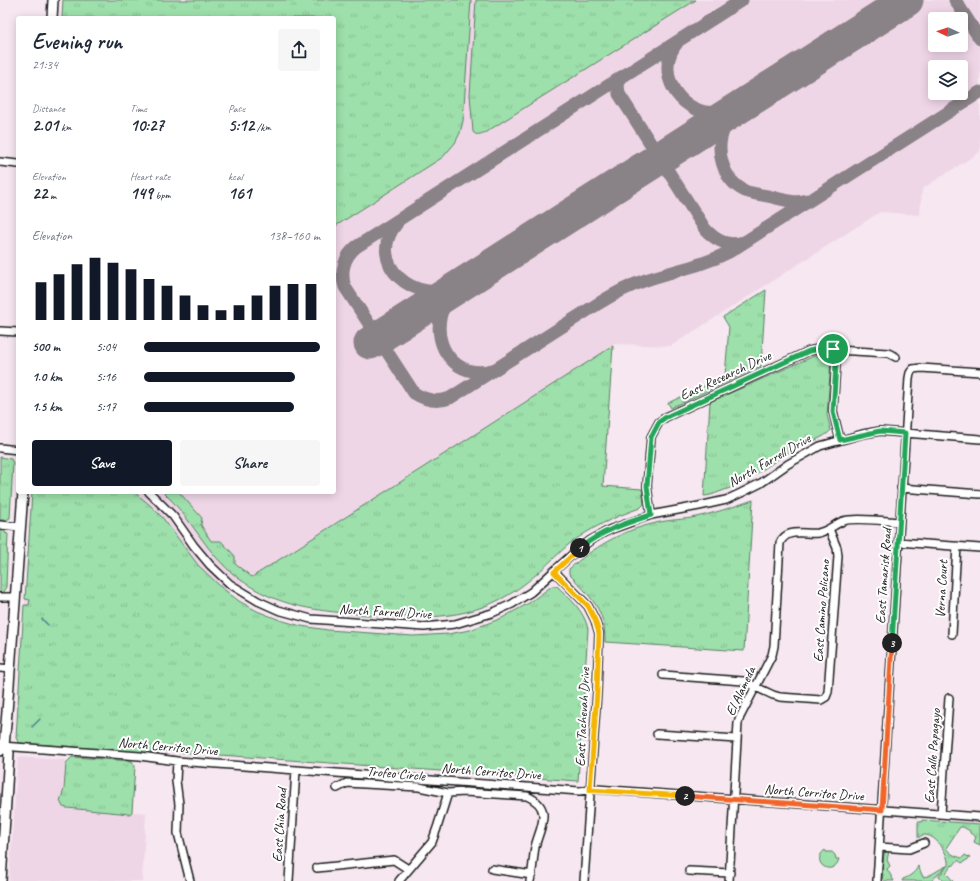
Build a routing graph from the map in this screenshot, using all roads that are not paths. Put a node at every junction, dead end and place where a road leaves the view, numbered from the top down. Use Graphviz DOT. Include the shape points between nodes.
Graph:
graph roads {
  1 [pos="53,0"];
  2 [pos="52,16"];
  3 [pos="0,162"];
  4 [pos="16,164"];
  5 [pos="0,331"];
  6 [pos="16,332"];
  7 [pos="837,349"];
  8 [pos="896,357"];
  9 [pos="980,372"];
  10 [pos="905,433"];
  11 [pos="980,439"];
  12 [pos="840,440"];
  13 [pos="0,448"];
  14 [pos="16,450"];
  15 [pos="901,488"];
  16 [pos="23,494"];
  17 [pos="151,494"];
  18 [pos="980,494"];
  19 [pos="651,515"];
  20 [pos="899,522"];
  21 [pos="0,525"];
  22 [pos="20,527"];
  23 [pos="829,529"];
  24 [pos="898,542"];
  25 [pos="957,546"];
  26 [pos="980,548"];
  27 [pos="554,572"];
  28 [pos="0,597"];
  29 [pos="15,597"];
  30 [pos="952,634"];
  31 [pos="0,668"];
  32 [pos="10,669"];
  33 [pos="663,675"];
  34 [pos="756,687"];
  35 [pos="949,698"];
  36 [pos="657,734"];
  37 [pos="737,739"];
  38 [pos="1,748"];
  39 [pos="177,761"];
  40 [pos="296,770"];
  41 [pos="337,788"];
  42 [pos="543,788"];
  43 [pos="590,790"];
  44 [pos="448,793"];
  45 [pos="734,799"];
  46 [pos="535,800"];
  47 [pos="882,810"];
  48 [pos="941,814"];
  49 [pos="980,817"];
  50 [pos="924,843"];
  51 [pos="880,847"];
  52 [pos="317,868"];
  53 [pos="492,869"];
  54 [pos="408,870"];
  55 [pos="689,871"];
  56 [pos="730,873"];
  57 [pos="531,878"];
  58 [pos="1,881"];
  59 [pos="190,881"];
  60 [pos="289,881"];
  61 [pos="399,881"];
  62 [pos="584,881"];
  63 [pos="729,881"];
  64 [pos="877,881"];
  1 -- 2 [label="main road"];
  3 -- 4 [label="street"];
  5 -- 6 [label="street"];
  7 -- 8 [label="street, East Research Drive" via="888,353"];
  7 -- 12 [label="street" via="833,412"];
  7 -- 19 [label="street, East Research Drive" via="809,351 659,422 651,437 647,486"];
  9 -- 10 [label="street, East Tamarisk Road" via="913,369 909,378"];
  10 -- 11 [label="street, North Farrell Drive"];
  10 -- 12 [label="street, North Farrell Drive" via="880,431"];
  10 -- 15 [label="street, East Tamarisk Road"];
  12 -- 19 [label="street, North Farrell Drive" via="820,446 736,496"];
  13 -- 14 [label="street"];
  15 -- 18 [label="street"];
  15 -- 20 [label="street, East Tamarisk Road"];
  16 -- 22 [label="main road"];
  17 -- 27 [label="street, North Farrell Drive" via="173,516 210,565 230,584 268,606 311,619 424,628 455,624 479,618 512,604"];
  19 -- 27 [label="street, North Farrell Drive" via="600,535 575,552"];
  20 -- 23 [label="street" via="844,520"];
  20 -- 24 [label="street, East Tamarisk Road"];
  21 -- 22 [label="street"];
  22 -- 29 [label="main road"];
  23 -- 34 [label="street, El Alameda" via="819,533 791,533 782,537 774,646"];
  23 -- 34 [label="street, East Camino Pelicano" via="838,556 826,697 821,700 780,697"];
  24 -- 25 [label="street"];
  24 -- 47 [label="street, East Tamarisk Road"];
  25 -- 26 [label="street"];
  25 -- 30 [label="street, Verna Court"];
  27 -- 43 [label="street, East Tachevah Drive" via="588,606 599,633"];
  28 -- 29 [label="street"];
  29 -- 32 [label="main road"];
  31 -- 32 [label="street"];
  32 -- 38 [label="main road"];
  33 -- 34 [label="street" via="743,682"];
  34 -- 37 [label="street, El Alameda" via="740,717"];
  35 -- 48 [label="street, East Calle Papagayo"];
  36 -- 37 [label="street"];
  37 -- 45 [label="street, El Alameda"];
  38 -- 39 [label="street, North Cerritos Drive" via="140,756"];
  38 -- 58 [label="main road" via="9,753"];
  39 -- 40 [label="street, North Cerritos Drive"];
  39 -- 59 [label="street" via="178,833"];
  40 -- 42 [label="street, North Cerritos Drive"];
  40 -- 60 [label="street, East Chia Road"];
  41 -- 44 [label="street, Trofeo Circle" via="347,783 419,787"];
  42 -- 43 [label="street, North Cerritos Drive"];
  42 -- 46 [label="street"];
  43 -- 45 [label="street, North Cerritos Drive"];
  43 -- 62 [label="street, East Tachevah Drive"];
  44 -- 46 [label="street, Trofeo Circle" via="507,794 527,796"];
  44 -- 54 [label="street" via="432,842"];
  45 -- 47 [label="street, North Cerritos Drive"];
  45 -- 56 [label="street, El Alameda"];
  46 -- 57 [label="street" via="543,812 543,824 535,848"];
  47 -- 48 [label="street, North Cerritos Drive"];
  47 -- 51 [label="street, East Tamarisk Road"];
  48 -- 49 [label="street, North Cerritos Drive"];
  50 -- 51 [label="street" via="909,848"];
  51 -- 64 [label="street, East Tamarisk Road"];
  52 -- 54 [label="street" via="394,860"];
  53 -- 57 [label="street"];
  54 -- 61 [label="street"];
  55 -- 56 [label="street"];
  56 -- 63 [label="street, El Alameda"];
}
